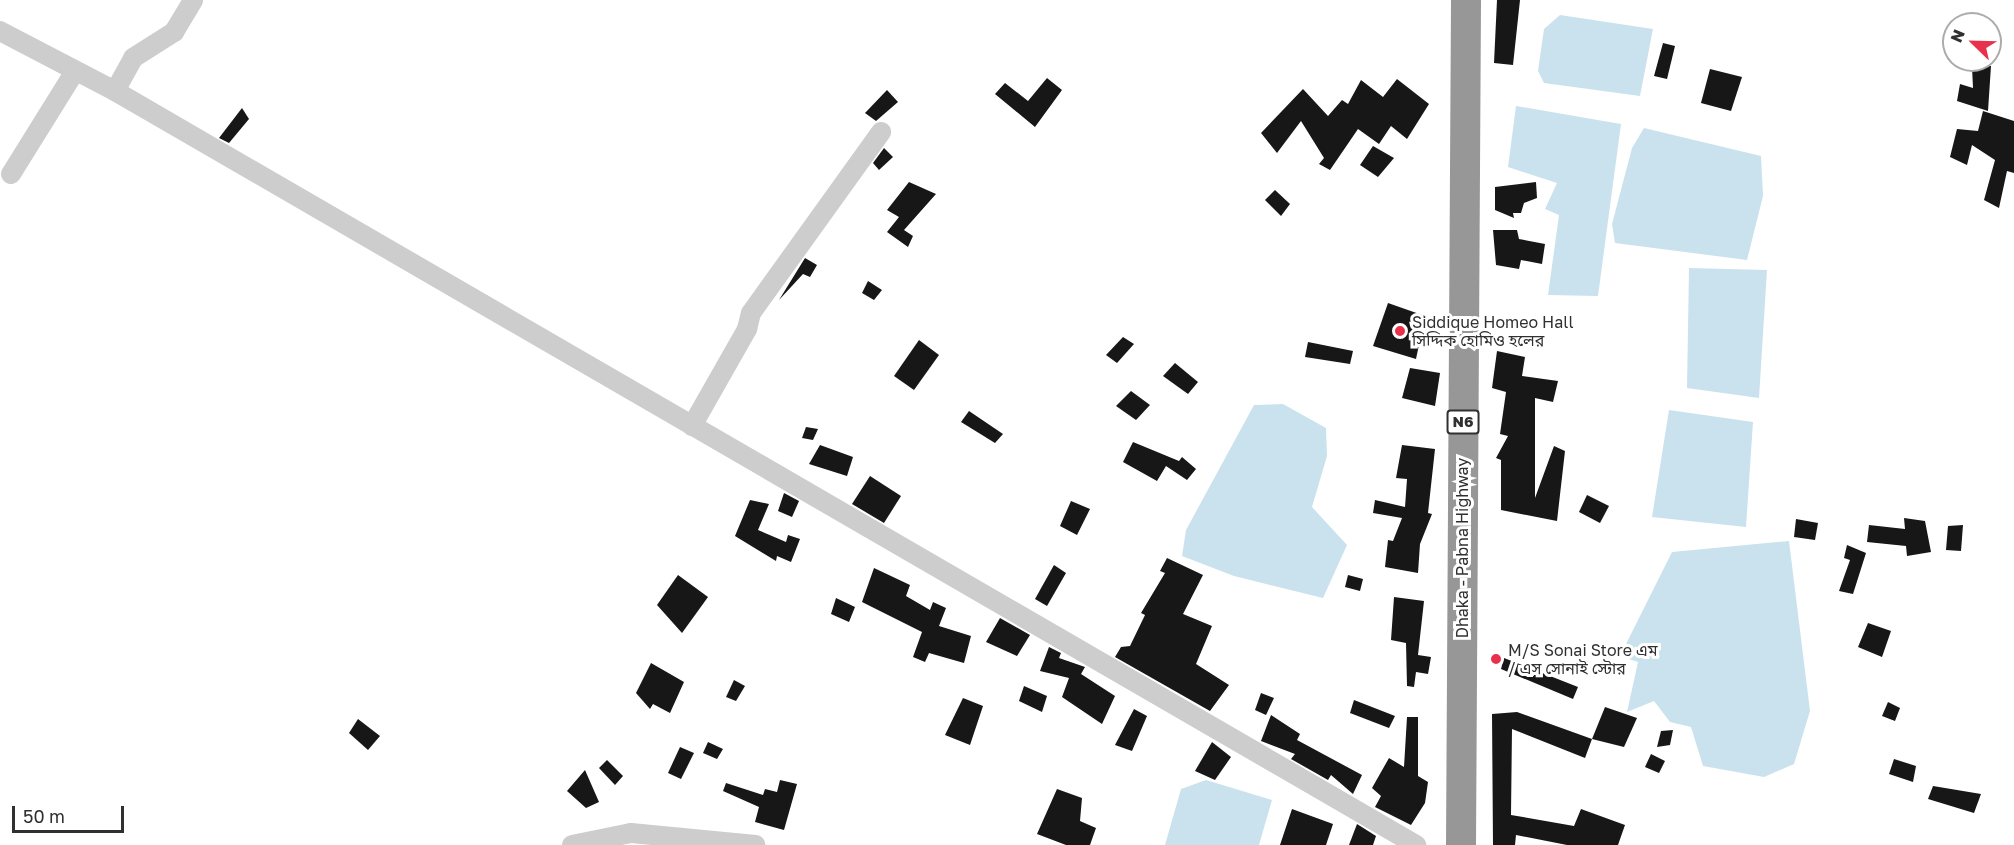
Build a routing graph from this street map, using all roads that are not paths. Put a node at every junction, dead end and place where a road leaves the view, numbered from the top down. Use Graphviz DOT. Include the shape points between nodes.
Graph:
graph roads {
  1 [pos="193,0"];
  2 [pos="1466,0"];
  3 [pos="0,31"];
  4 [pos="75,71"];
  5 [pos="115,91"];
  6 [pos="881,132"];
  7 [pos="10,174"];
  8 [pos="692,426"];
  9 [pos="572,845"];
  10 [pos="755,845"];
  11 [pos="1416,845"];
  12 [pos="1461,845"];
  1 -- 5 [label="street" via="174,32 133,58"];
  2 -- 12 [label="highway, Dhaka - Pabna Highway / N6"];
  3 -- 4 [label="street"];
  4 -- 5 [label="street"];
  4 -- 7 [label="street"];
  5 -- 8 [label="street"];
  6 -- 8 [label="street" via="751,313 747,329"];
  8 -- 11 [label="street"];
  9 -- 10 [label="street" via="631,833"];
}
